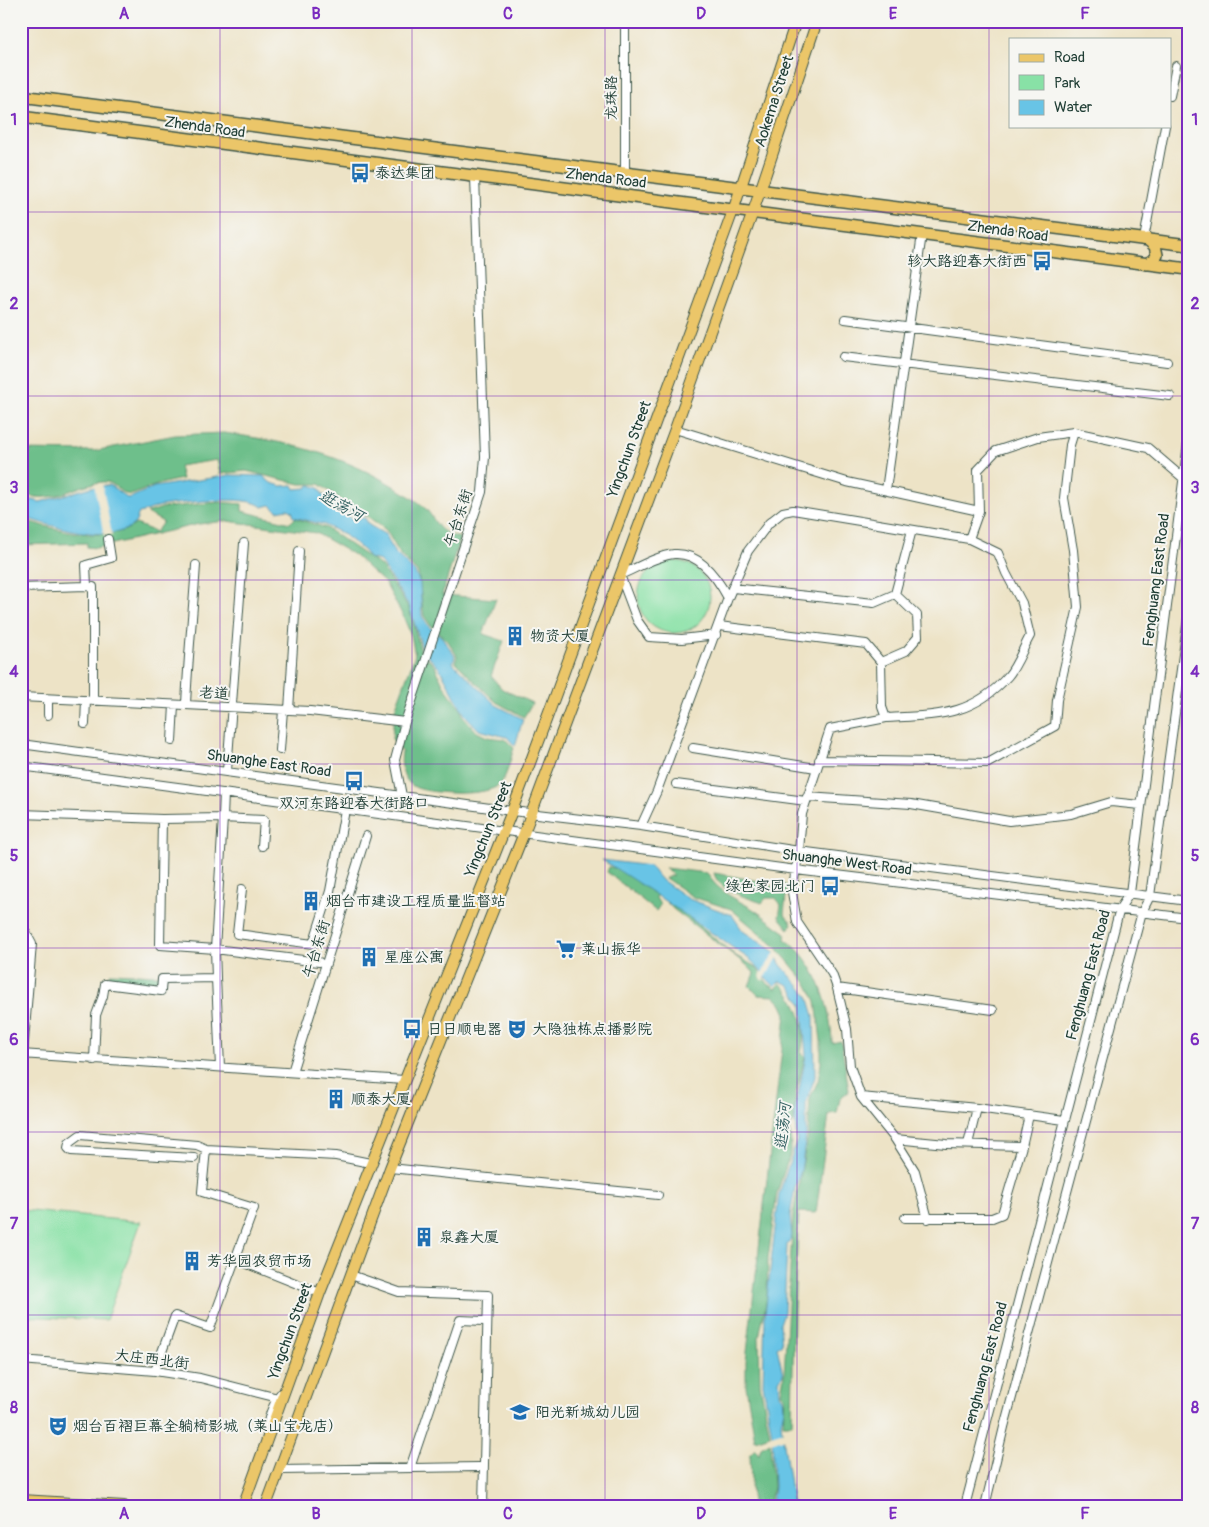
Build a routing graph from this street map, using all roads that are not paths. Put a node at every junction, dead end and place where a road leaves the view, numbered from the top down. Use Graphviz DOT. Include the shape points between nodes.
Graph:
graph roads {
  1 [pos="625,21"];
  2 [pos="796,21"];
  3 [pos="817,21"];
  4 [pos="1176,66"];
  5 [pos="1172,86"];
  6 [pos="21,96"];
  7 [pos="21,118"];
  8 [pos="1165,128"];
  9 [pos="625,175"];
  10 [pos="475,178"];
  11 [pos="742,187"];
  12 [pos="760,190"];
  13 [pos="734,208"];
  14 [pos="753,212"];
  15 [pos="922,234"];
  16 [pos="1145,239"];
  17 [pos="1188,245"];
  18 [pos="1146,264"];
  19 [pos="1188,269"];
  20 [pos="846,319"];
  21 [pos="908,328"];
  22 [pos="842,357"];
  23 [pos="1167,362"];
  24 [pos="903,366"];
  25 [pos="1170,396"];
  26 [pos="675,428"];
  27 [pos="1074,432"];
  28 [pos="1188,443"];
  29 [pos="1183,478"];
  30 [pos="886,490"];
  31 [pos="979,510"];
  32 [pos="912,530"];
  33 [pos="108,539"];
  34 [pos="969,539"];
  35 [pos="244,543"];
  36 [pos="299,551"];
  37 [pos="196,564"];
  38 [pos="620,575"];
  39 [pos="87,586"];
  40 [pos="21,588"];
  41 [pos="733,588"];
  42 [pos="895,594"];
  43 [pos="728,598"];
  44 [pos="1188,618"];
  45 [pos="719,626"];
  46 [pos="716,634"];
  47 [pos="881,662"];
  48 [pos="21,697"];
  49 [pos="48,699"];
  50 [pos="89,701"];
  51 [pos="174,704"];
  52 [pos="186,705"];
  53 [pos="232,707"];
  54 [pos="286,710"];
  55 [pos="48,716"];
  56 [pos="886,718"];
  57 [pos="405,722"];
  58 [pos="85,724"];
  59 [pos="172,741"];
  60 [pos="21,744"];
  61 [pos="693,748"];
  62 [pos="280,750"];
  63 [pos="818,764"];
  64 [pos="21,766"];
  65 [pos="227,771"];
  66 [pos="676,784"];
  67 [pos="224,793"];
  68 [pos="402,796"];
  69 [pos="807,799"];
  70 [pos="1140,805"];
  71 [pos="345,810"];
  72 [pos="512,811"];
  73 [pos="531,812"];
  74 [pos="21,814"];
  75 [pos="223,818"];
  76 [pos="162,819"];
  77 [pos="642,826"];
  78 [pos="504,830"];
  79 [pos="524,833"];
  80 [pos="366,836"];
  81 [pos="262,846"];
  82 [pos="799,851"];
  83 [pos="796,870"];
  84 [pos="242,889"];
  85 [pos="1130,893"];
  86 [pos="1150,896"];
  87 [pos="1188,901"];
  88 [pos="1120,908"];
  89 [pos="1142,912"];
  90 [pos="1188,918"];
  91 [pos="21,931"];
  92 [pos="215,949"];
  93 [pos="319,962"];
  94 [pos="216,978"];
  95 [pos="837,988"];
  96 [pos="993,1010"];
  97 [pos="22,1054"];
  98 [pos="94,1060"];
  99 [pos="220,1067"];
  100 [pos="292,1072"];
  101 [pos="404,1080"];
  102 [pos="861,1097"];
  103 [pos="977,1108"];
  104 [pos="1029,1115"];
  105 [pos="1064,1120"];
  106 [pos="895,1138"];
  107 [pos="968,1144"];
  108 [pos="1022,1146"];
  109 [pos="206,1149"];
  110 [pos="194,1158"];
  111 [pos="370,1163"];
  112 [pos="390,1168"];
  113 [pos="658,1195"];
  114 [pos="905,1218"];
  115 [pos="928,1219"];
  116 [pos="235,1259"];
  117 [pos="351,1275"];
  118 [pos="320,1293"];
  119 [pos="484,1321"];
  120 [pos="21,1360"];
  121 [pos="155,1371"];
  122 [pos="287,1383"];
  123 [pos="278,1398"];
  124 [pos="267,1443"];
  125 [pos="480,1467"];
  126 [pos="410,1468"];
  127 [pos="280,1470"];
  128 [pos="21,1500"];
  129 [pos="124,1506"];
  130 [pos="244,1506"];
  131 [pos="266,1506"];
  132 [pos="483,1506"];
  133 [pos="965,1506"];
  134 [pos="985,1506"];
  1 -- 9 [label="street, 龙珠路"];
  2 -- 11 [label="main road, Aokema Street"];
  3 -- 12 [label="main road, Aokema Street"];
  4 -- 5 [label="street"];
  6 -- 9 [label="highway, Zhenda Road"];
  7 -- 10 [label="highway, Zhenda Road"];
  8 -- 16 [label="street"];
  9 -- 11 [label="highway, Zhenda Road"];
  10 -- 13 [label="highway, Zhenda Road"];
  10 -- 57 [label="street, 午台东街" via="485,458 482,492"];
  11 -- 12 [label="highway, Zhenda Road"];
  11 -- 13 [label="main road, Yingchun Street"];
  12 -- 14 [label="main road"];
  12 -- 16 [label="highway, Zhenda Road"];
  13 -- 14 [label="highway, Zhenda Road"];
  13 -- 72 [label="main road, Yingchun Street"];
  14 -- 15 [label="highway, Zhenda Road"];
  14 -- 26 [label="main road"];
  15 -- 18 [label="highway, Zhenda Road"];
  15 -- 21 [label="street"];
  16 -- 17 [label="highway, Zhenda Road"];
  16 -- 18 [label="highway" via="1155,246 1157,254"];
  18 -- 19 [label="highway, Zhenda Road"];
  20 -- 21 [label="street"];
  21 -- 23 [label="street"];
  21 -- 24 [label="street"];
  22 -- 24 [label="street"];
  24 -- 25 [label="street"];
  24 -- 30 [label="street"];
  26 -- 30 [label="street" via="847,482"];
  26 -- 38 [label="main road"];
  27 -- 29 [label="street" via="1148,448"];
  27 -- 31 [label="street" via="1038,437 996,451 978,470"];
  27 -- 63 [label="street" via="1064,498 1078,607 1057,700 1055,726 988,763"];
  28 -- 29 [label="street, Fenghuang East Road"];
  29 -- 70 [label="street, Fenghuang East Road"];
  30 -- 31 [label="street"];
  31 -- 34 [label="street"];
  32 -- 34 [label="street"];
  32 -- 41 [label="street" via="793,510 783,512 769,523 748,552"];
  32 -- 42 [label="street"];
  33 -- 39 [label="street" via="111,558 86,565"];
  34 -- 56 [label="street" via="998,553 1022,603 1030,636 1009,676 979,703 944,714"];
  35 -- 53 [label="street"];
  36 -- 54 [label="street"];
  37 -- 52 [label="street"];
  38 -- 43 [label="street" via="675,554 696,560 716,576"];
  38 -- 46 [label="street" via="637,620 649,637 682,639"];
  38 -- 73 [label="main road"];
  39 -- 40 [label="street"];
  39 -- 50 [label="street" via="94,587"];
  41 -- 42 [label="street" via="874,603"];
  41 -- 43 [label="street"];
  42 -- 47 [label="street" via="917,614 918,637 906,650"];
  43 -- 45 [label="street"];
  44 -- 86 [label="street"];
  45 -- 46 [label="street"];
  45 -- 47 [label="street" via="866,644"];
  46 -- 77 [label="street"];
  47 -- 56 [label="street" via="882,707"];
  48 -- 49 [label="street, 老道"];
  49 -- 50 [label="street, 老道"];
  49 -- 55 [label="street"];
  50 -- 51 [label="street, 老道"];
  50 -- 58 [label="street"];
  51 -- 52 [label="street, 老道"];
  51 -- 59 [label="street"];
  52 -- 53 [label="street, 老道"];
  53 -- 54 [label="street, 老道"];
  53 -- 65 [label="street"];
  54 -- 57 [label="street, 老道"];
  54 -- 62 [label="street"];
  56 -- 63 [label="street" via="830,729"];
  57 -- 68 [label="street, 午台东街" via="395,760"];
  60 -- 65 [label="street, Shuanghe East Road"];
  61 -- 63 [label="street"];
  63 -- 69 [label="street"];
  64 -- 67 [label="street"];
  65 -- 68 [label="street, Shuanghe East Road"];
  66 -- 69 [label="street"];
  67 -- 71 [label="street"];
  67 -- 75 [label="street"];
  68 -- 72 [label="street, Shuanghe East Road"];
  69 -- 70 [label="street" via="911,804 1009,821 1071,814 1111,802"];
  69 -- 82 [label="street" via="802,814"];
  70 -- 85 [label="street, Fenghuang East Road"];
  71 -- 78 [label="street"];
  71 -- 84 [label="street" via="330,891 313,944 237,934"];
  72 -- 73 [label="street, Shuanghe West Road"];
  72 -- 78 [label="main road, Yingchun Street"];
  73 -- 77 [label="street, Shuanghe West Road"];
  73 -- 79 [label="main road"];
  74 -- 76 [label="street"];
  75 -- 76 [label="street"];
  75 -- 81 [label="street" via="264,820"];
  75 -- 92 [label="street"];
  76 -- 92 [label="street" via="160,945"];
  77 -- 82 [label="street, Shuanghe West Road"];
  78 -- 79 [label="street, Shuanghe West Road"];
  78 -- 101 [label="main road, Yingchun Street"];
  79 -- 83 [label="street, Shuanghe West Road"];
  79 -- 112 [label="main road"];
  80 -- 100 [label="street, 午台东街"];
  82 -- 83 [label="street"];
  82 -- 85 [label="street, Shuanghe West Road"];
  83 -- 88 [label="street, Shuanghe West Road"];
  83 -- 95 [label="street" via="792,892 797,922 829,969"];
  85 -- 86 [label="street, Shuanghe West Road"];
  85 -- 88 [label="street, Fenghuang East Road"];
  86 -- 87 [label="street, Shuanghe West Road"];
  86 -- 89 [label="street"];
  88 -- 89 [label="street, Shuanghe West Road"];
  88 -- 105 [label="street, Fenghuang East Road"];
  89 -- 90 [label="street, Shuanghe West Road"];
  89 -- 134 [label="street"];
  91 -- 97 [label="street" via="25,931 32,944"];
  92 -- 93 [label="street"];
  92 -- 94 [label="street"];
  94 -- 98 [label="street" via="162,979 161,991 105,984 96,1015"];
  94 -- 99 [label="street"];
  95 -- 96 [label="street"];
  95 -- 102 [label="street" via="847,1029 850,1066"];
  97 -- 98 [label="street"];
  98 -- 99 [label="street"];
  99 -- 100 [label="street"];
  100 -- 101 [label="street"];
  101 -- 111 [label="main road, Yingchun Street"];
  102 -- 103 [label="street"];
  102 -- 106 [label="street"];
  103 -- 104 [label="street"];
  103 -- 107 [label="street"];
  104 -- 105 [label="street"];
  104 -- 108 [label="street"];
  105 -- 133 [label="street, Fenghuang East Road"];
  106 -- 107 [label="street"];
  106 -- 115 [label="street" via="915,1171"];
  107 -- 108 [label="street"];
  108 -- 115 [label="street" via="1002,1214 992,1218"];
  109 -- 110 [label="street" via="197,1145 80,1135 69,1142 71,1151"];
  109 -- 111 [label="street" via="336,1156"];
  109 -- 116 [label="street" via="202,1192 254,1208"];
  111 -- 118 [label="main road, Yingchun Street"];
  112 -- 113 [label="street"];
  112 -- 117 [label="main road"];
  114 -- 115 [label="street"];
  116 -- 118 [label="street"];
  116 -- 121 [label="street" via="210,1328 175,1316"];
  117 -- 127 [label="main road"];
  117 -- 132 [label="street" via="398,1292 488,1295"];
  118 -- 122 [label="main road, Yingchun Street"];
  119 -- 126 [label="street" via="460,1320"];
  120 -- 121 [label="street, 大庄西北街"];
  121 -- 123 [label="street, 大庄西北街" via="200,1378"];
  122 -- 123 [label="street"];
  122 -- 124 [label="main road, Yingchun Street"];
  123 -- 124 [label="street" via="267,1423"];
  124 -- 130 [label="main road, Yingchun Street"];
  125 -- 126 [label="street"];
  126 -- 127 [label="street"];
  127 -- 131 [label="main road"];
  128 -- 129 [label="main road"];
}
